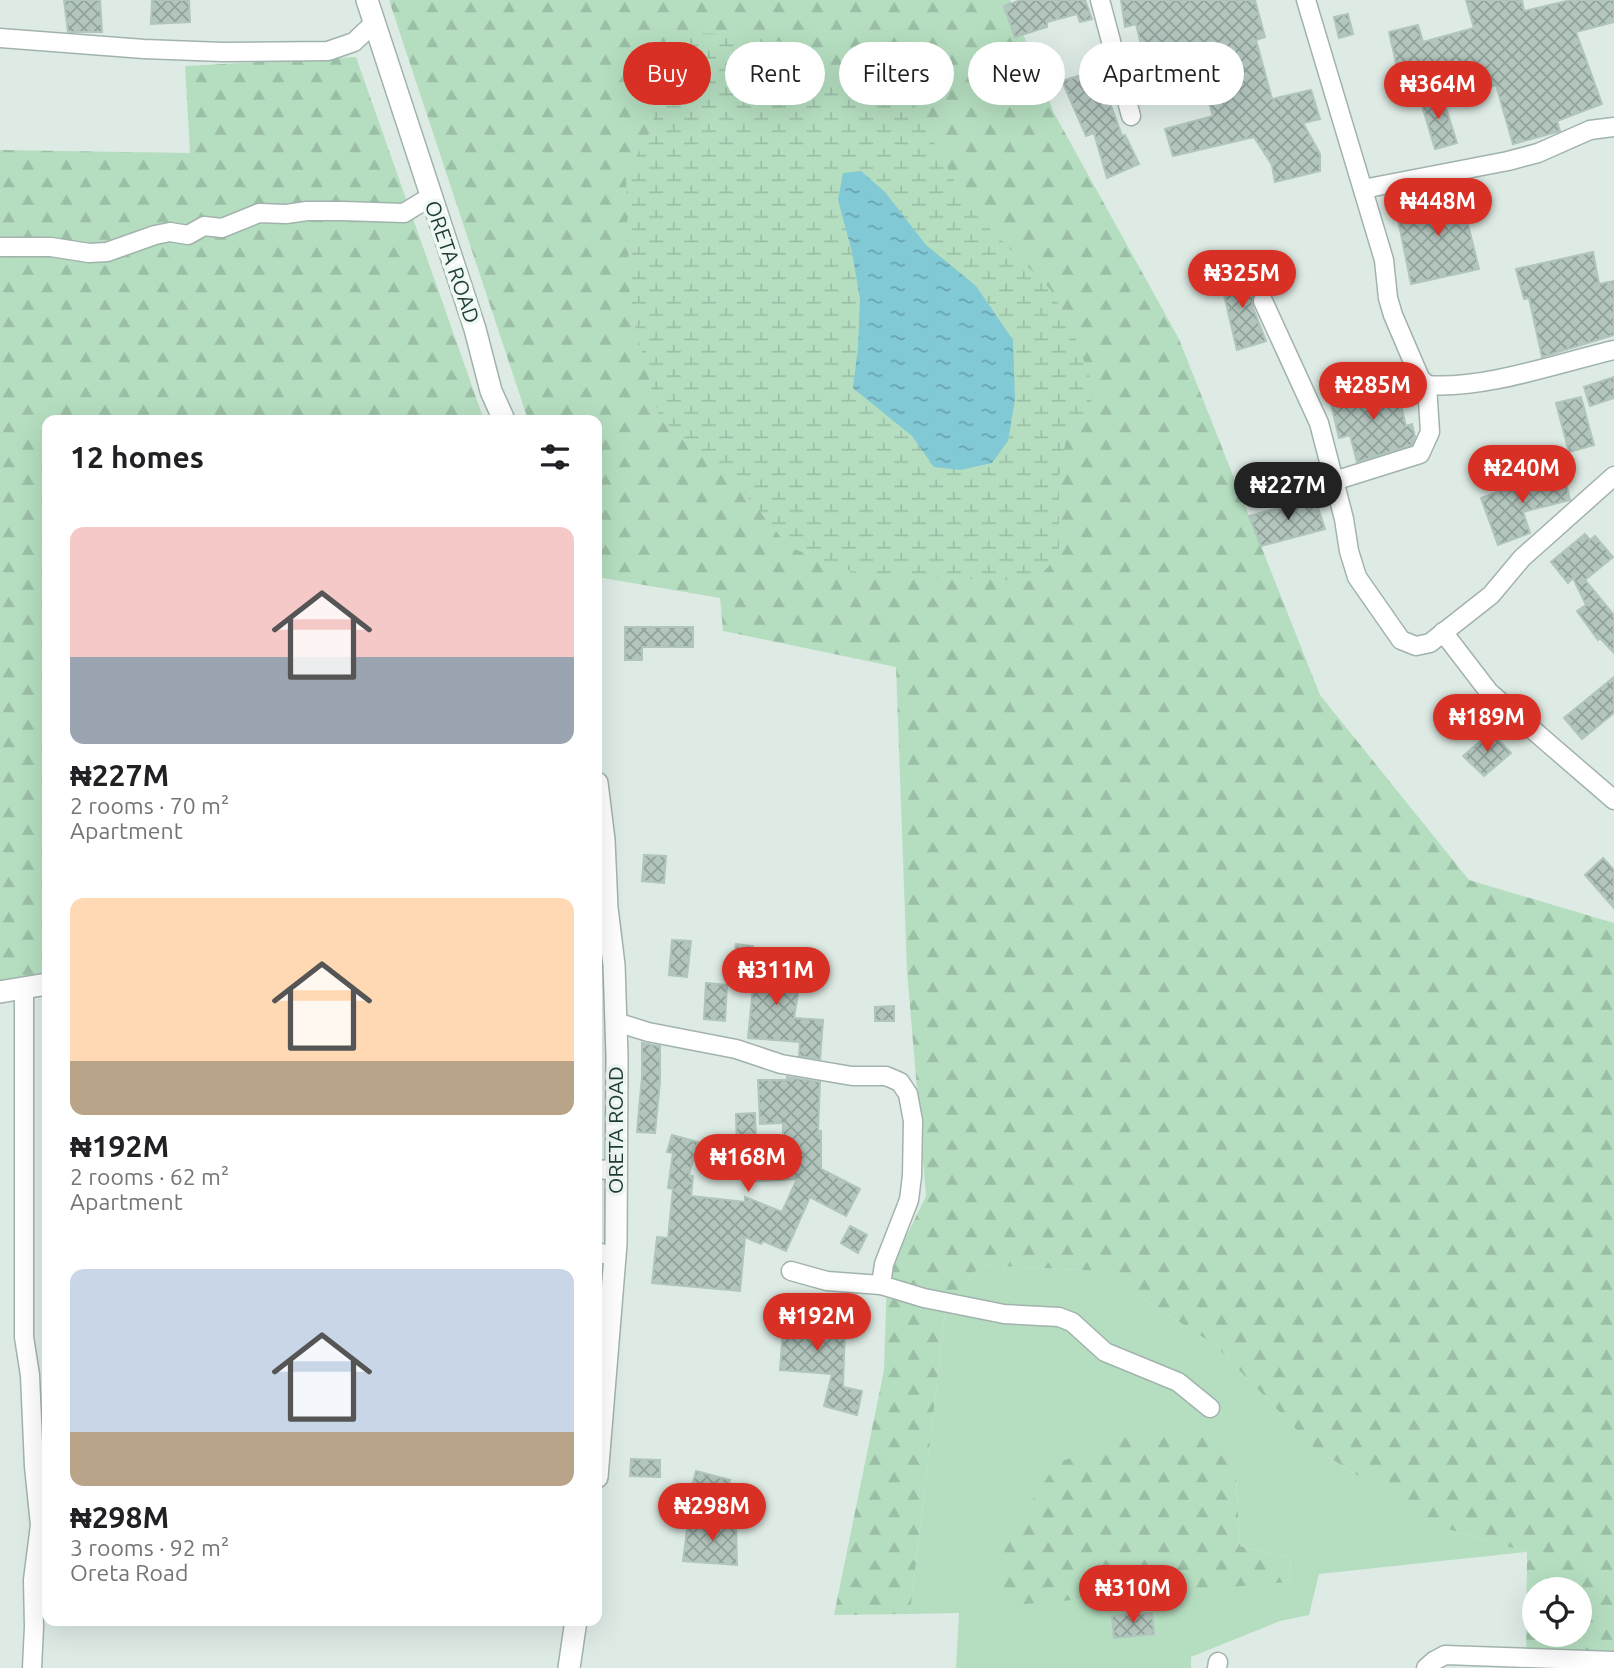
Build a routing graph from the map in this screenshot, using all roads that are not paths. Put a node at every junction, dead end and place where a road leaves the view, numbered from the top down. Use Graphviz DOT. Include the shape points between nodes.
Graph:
graph roads {
  1 [pos="367,0"];
  2 [pos="1100,0"];
  3 [pos="1306,0"];
  4 [pos="374,23"];
  5 [pos="0,38"];
  6 [pos="1131,116"];
  7 [pos="1614,127"];
  8 [pos="1363,190"];
  9 [pos="430,197"];
  10 [pos="0,247"];
  11 [pos="1263,301"];
  12 [pos="1614,350"];
  13 [pos="1427,385"];
  14 [pos="502,415"];
  15 [pos="1334,481"];
  16 [pos="1612,483"];
  17 [pos="1443,632"];
  18 [pos="1614,800"];
  19 [pos="602,896"];
  20 [pos="42,985"];
  21 [pos="24,988"];
  22 [pos="0,992"];
  23 [pos="616,1022"];
  24 [pos="606,1170"];
  25 [pos="606,1255"];
  26 [pos="791,1271"];
  27 [pos="881,1285"];
  28 [pos="602,1354"];
  29 [pos="1210,1408"];
  30 [pos="575,1626"];
  31 [pos="1614,1661"];
  32 [pos="32,1668"];
  33 [pos="569,1668"];
  34 [pos="1426,1668"];
  1 -- 4 [label="street, ORETA ROAD"];
  2 -- 6 [label="street"];
  3 -- 8 [label="street"];
  4 -- 5 [label="street" via="355,42 328,51 196,51"];
  4 -- 9 [label="street, ORETA ROAD"];
  7 -- 8 [label="street" via="1590,130 1508,161"];
  8 -- 13 [label="street" via="1384,260 1393,315"];
  9 -- 10 [label="street" via="404,213 259,213 222,228 204,226 188,235 155,235 107,252"];
  9 -- 14 [label="street, ORETA ROAD"];
  11 -- 15 [label="street" via="1318,423"];
  12 -- 13 [label="street" via="1486,381"];
  13 -- 15 [label="street" via="1430,432 1420,454"];
  15 -- 17 [label="street" via="1357,577 1401,640 1416,646 1430,643"];
  16 -- 17 [label="street" via="1522,558 1491,595"];
  17 -- 18 [label="street" via="1489,692"];
  19 -- 23 [label="street, ORETA ROAD" via="614,965"];
  20 -- 21 [label="street"];
  21 -- 22 [label="street"];
  21 -- 32 [label="street" via="24,1337 40,1525 33,1580"];
  23 -- 24 [label="street, ORETA ROAD"];
  23 -- 27 [label="street" via="781,1064 852,1076 886,1076 900,1082 908,1094 913,1121 912,1177"];
  24 -- 25 [label="street, ORETA ROAD"];
  25 -- 28 [label="street, ORETA ROAD"];
  26 -- 27 [label="street" via="827,1281"];
  27 -- 29 [label="street" via="1004,1314 1059,1317 1072,1322 1105,1352 1178,1382"];
  30 -- 33 [label="street"];
  31 -- 34 [label="street" via="1445,1655"];
}
